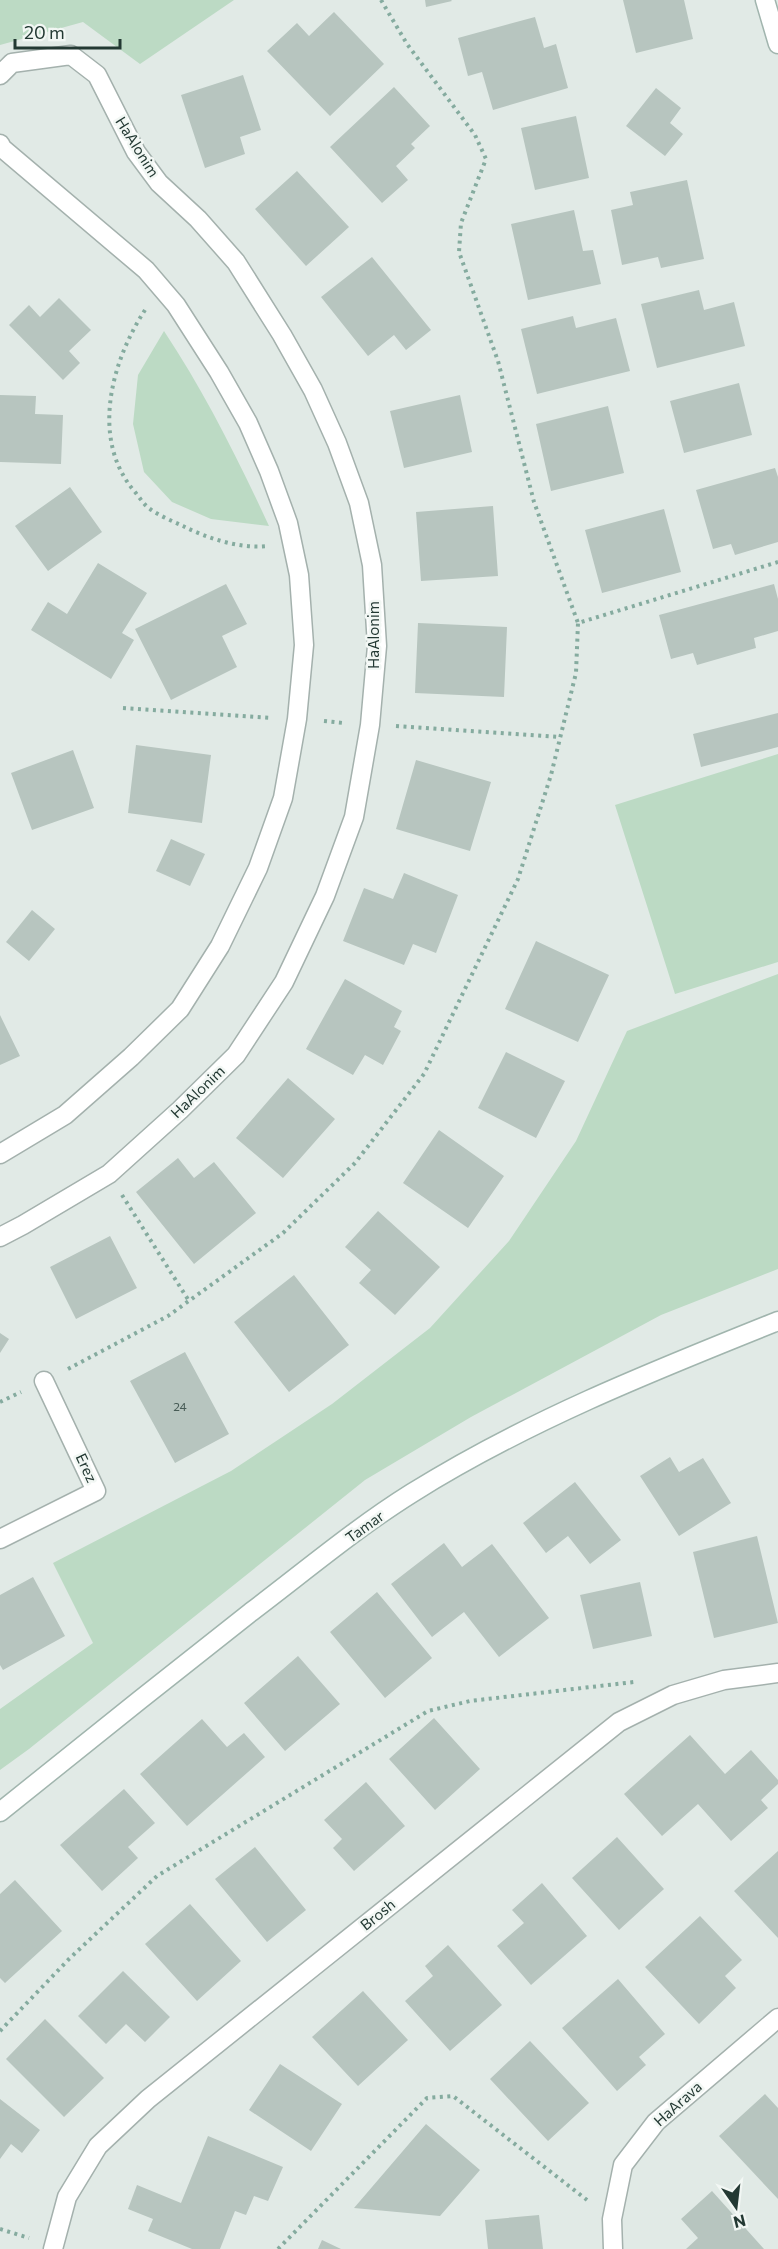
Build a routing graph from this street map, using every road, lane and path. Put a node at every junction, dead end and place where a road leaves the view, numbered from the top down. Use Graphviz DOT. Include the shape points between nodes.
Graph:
graph roads {
  1 [pos="381,0"];
  2 [pos="765,0"];
  3 [pos="778,44"];
  4 [pos="0,75"];
  5 [pos="0,144"];
  6 [pos="160,286"];
  7 [pos="293,544"];
  8 [pos="778,562"];
  9 [pos="578,623"];
  10 [pos="0,1154"];
  11 [pos="109,1174"];
  12 [pos="0,1237"];
  13 [pos="189,1301"];
  14 [pos="778,1321"];
  15 [pos="44,1381"];
  16 [pos="0,1402"];
  17 [pos="0,1539"];
  18 [pos="778,1673"];
  19 [pos="641,1681"];
  20 [pos="0,1812"];
  21 [pos="778,2018"];
  22 [pos="0,2031"];
  23 [pos="612,2219"];
  24 [pos="53,2249"];
  25 [pos="278,2249"];
  26 [pos="613,2249"];
  1 -- 9 [label="path" via="407,44 475,135 486,159 461,224 459,252 498,361 534,502"];
  2 -- 3 [label="street"];
  4 -- 11 [label="street, HaAlonim" via="12,63 71,55 97,75 136,152 159,183 236,262 313,390 359,503 372,565 377,646 370,725 354,817 326,896 284,982 236,1055"];
  5 -- 6 [label="street"];
  6 -- 7 [label="street" via="176,305 248,423"];
  6 -- 7 [label="path" via="132,330 116,370 109,410 112,448 123,478 149,509 193,531 230,543 262,547"];
  7 -- 10 [label="street" via="304,645 297,719 283,798 239,907 220,946 180,1009 65,1115"];
  8 -- 9 [label="path"];
  9 -- 13 [label="path" via="576,673 551,775 518,879 424,1074 355,1163 283,1233"];
  11 -- 12 [label="street, HaAlonim"];
  11 -- 13 [label="path"];
  13 -- 15 [label="path"];
  14 -- 20 [label="street, Tamar" via="641,1376 520,1432 411,1494 304,1572"];
  15 -- 16 [label="path"];
  15 -- 17 [label="street, Erez" via="96,1491"];
  18 -- 24 [label="street, Brosh" via="724,1680 673,1695 619,1722 148,2098 98,2146 67,2197"];
  19 -- 22 [label="path" via="470,1701 428,1711 157,1876"];
  21 -- 23 [label="street, HaArava" via="656,2122 622,2165"];
  23 -- 25 [label="path" via="453,2096 427,2098"];
  23 -- 26 [label="street, HaArava"];
}
